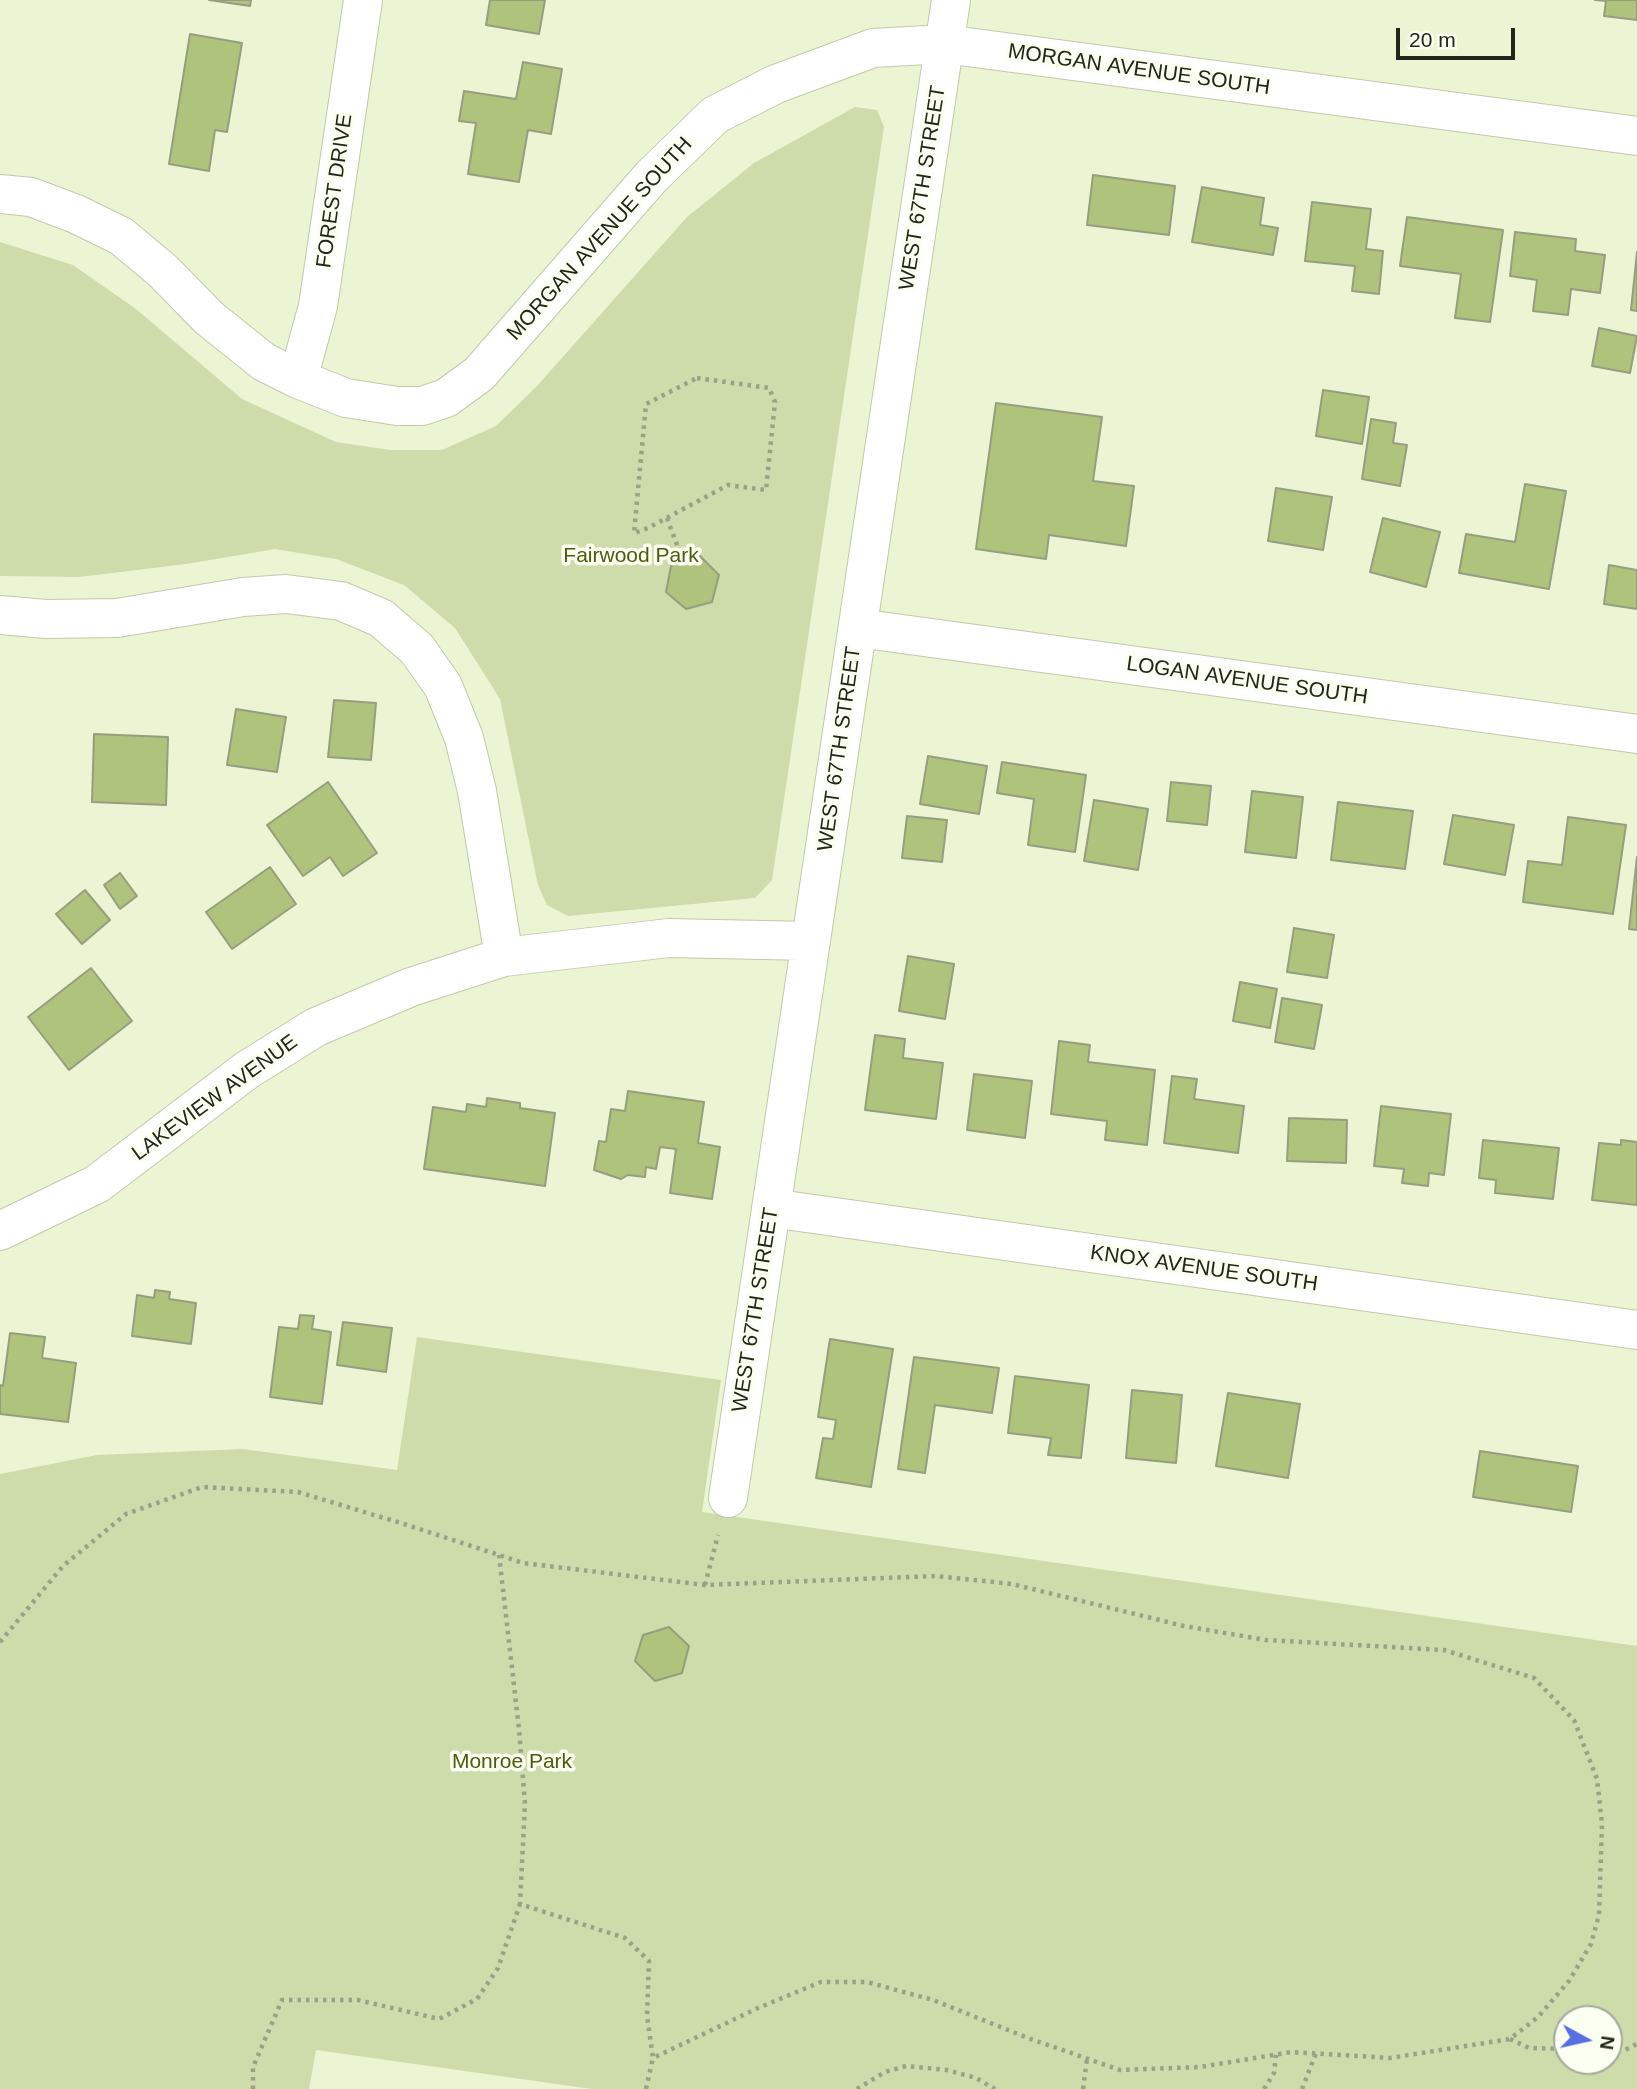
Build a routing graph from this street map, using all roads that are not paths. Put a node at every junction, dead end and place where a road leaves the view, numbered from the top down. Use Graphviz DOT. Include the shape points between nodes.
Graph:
graph roads {
  1 [pos="363,0"];
  2 [pos="951,0"];
  3 [pos="945,44"];
  4 [pos="1637,136"];
  5 [pos="0,194"];
  6 [pos="298,379"];
  7 [pos="0,615"];
  8 [pos="858,628"];
  9 [pos="1637,734"];
  10 [pos="811,941"];
  11 [pos="504,957"];
  12 [pos="771,1208"];
  13 [pos="0,1231"];
  14 [pos="1637,1330"];
  15 [pos="728,1498"];
  1 -- 6 [label="street, FOREST DRIVE" via="317,306"];
  2 -- 3 [label="street, WEST 67TH STREET"];
  3 -- 4 [label="street, MORGAN AVENUE SOUTH"];
  3 -- 6 [label="street, MORGAN AVENUE SOUTH" via="873,48 776,84 715,115 652,176 479,374 446,398 422,406 397,406 346,398"];
  3 -- 8 [label="street, WEST 67TH STREET"];
  5 -- 6 [label="street, MORGAN AVENUE SOUTH" via="30,198 121,236 209,318 264,362"];
  7 -- 11 [label="street" via="117,618 286,594 341,601 381,618 417,649 443,686 464,738"];
  8 -- 9 [label="street, LOGAN AVENUE SOUTH"];
  8 -- 10 [label="street, WEST 67TH STREET"];
  10 -- 11 [label="street, LAKEVIEW AVENUE" via="670,938"];
  10 -- 12 [label="street, WEST 67TH STREET"];
  11 -- 13 [label="street, LAKEVIEW AVENUE" via="411,987 316,1027 247,1070 97,1184"];
  12 -- 14 [label="street, KNOX AVENUE SOUTH"];
  12 -- 15 [label="street, WEST 67TH STREET"];
}
